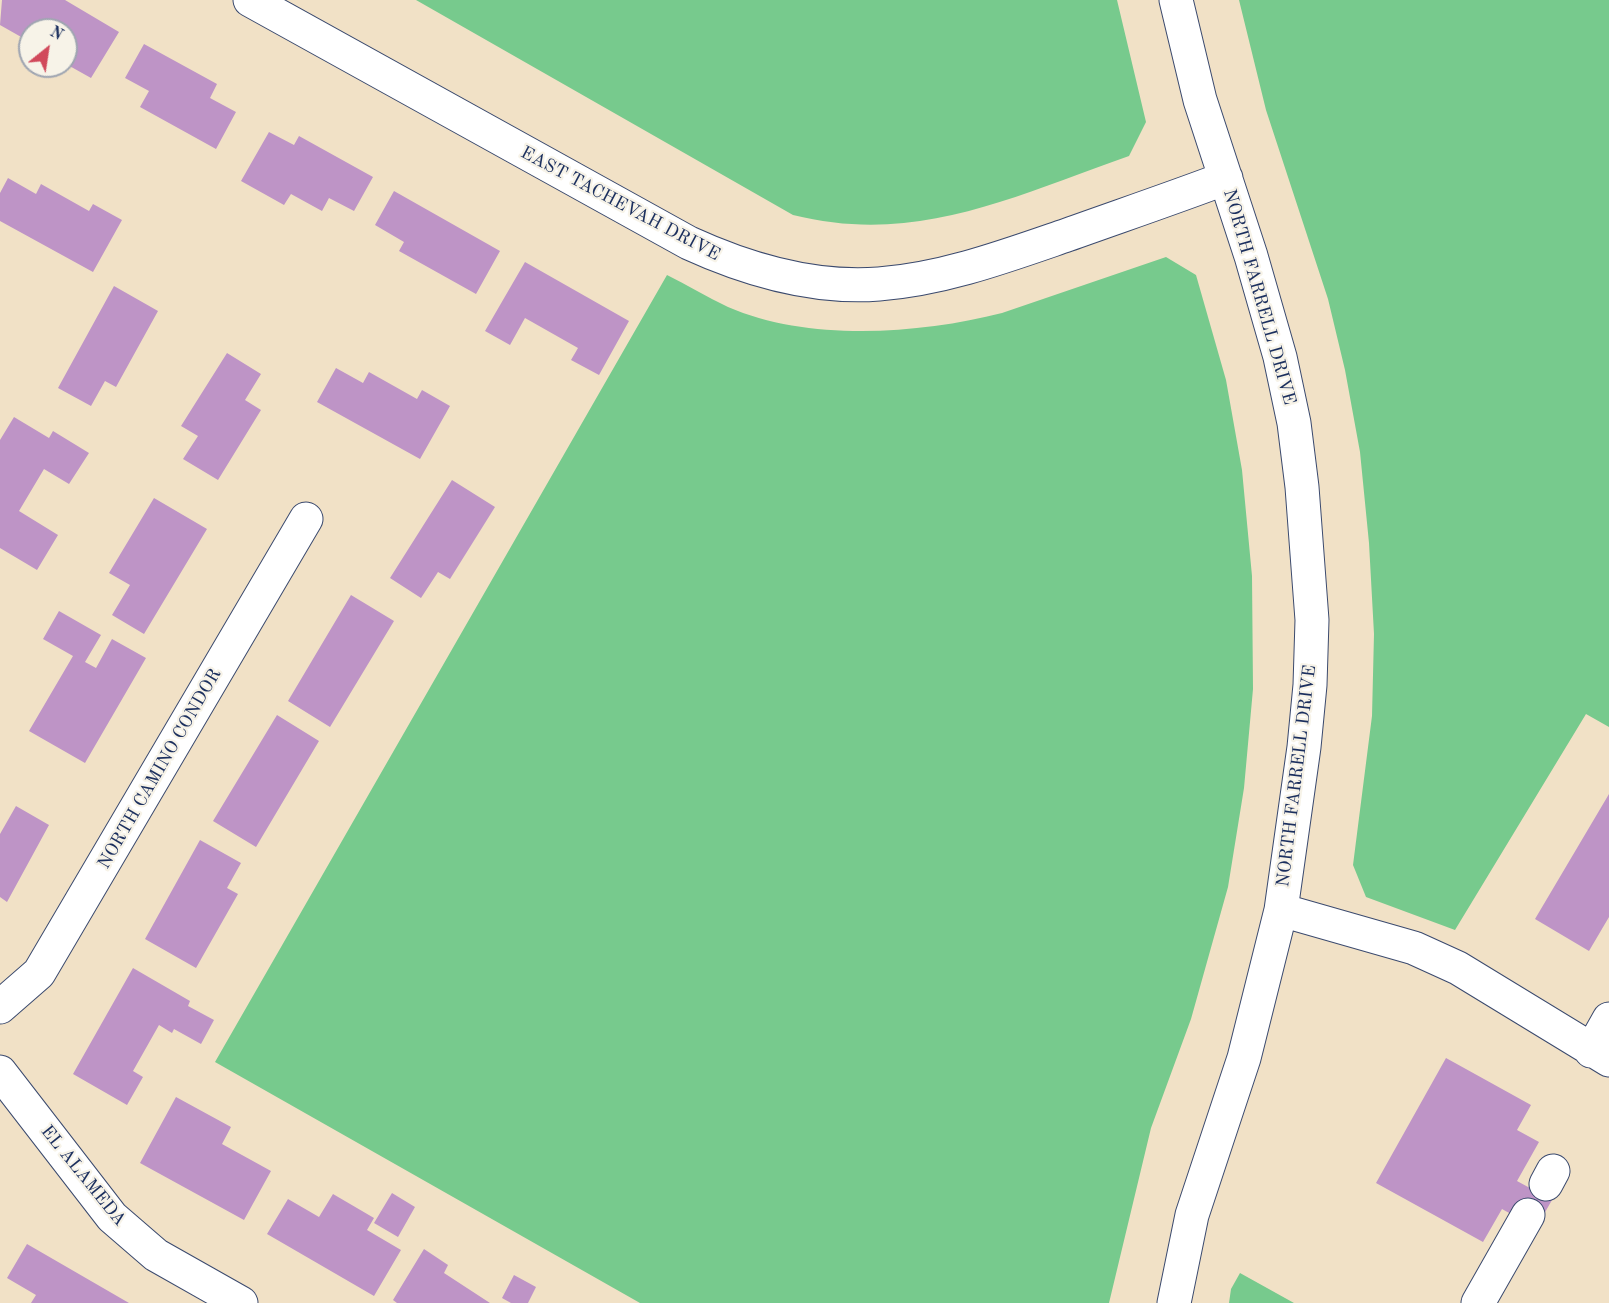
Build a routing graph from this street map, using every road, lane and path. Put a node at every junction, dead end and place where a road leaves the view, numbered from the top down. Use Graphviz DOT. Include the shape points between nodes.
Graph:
graph roads {
  1 [pos="250,0"];
  2 [pos="1176,0"];
  3 [pos="1226,178"];
  4 [pos="306,519"];
  5 [pos="1281,910"];
  6 [pos="0,1007"];
  7 [pos="1609,1019"];
  8 [pos="1600,1056"];
  9 [pos="0,1072"];
  10 [pos="1528,1215"];
  11 [pos="241,1303"];
  12 [pos="1174,1303"];
  13 [pos="1478,1303"];
  1 -- 3 [label="street, EAST TACHEVAH DRIVE" via="689,243 737,265 781,276 876,284 927,278 985,263"];
  2 -- 3 [label="street, NORTH FARRELL DRIVE" via="1200,100"];
  3 -- 5 [label="street, NORTH FARRELL DRIVE" via="1280,357 1294,423 1308,553 1310,685"];
  4 -- 6 [label="street, NORTH CAMINO CONDOR" via="39,973"];
  5 -- 8 [label="street" via="1414,948 1449,964"];
  5 -- 12 [label="street, NORTH FARRELL DRIVE" via="1244,1058 1192,1215"];
  7 -- 8 [label="street"];
  9 -- 11 [label="street, EL ALAMEDA" via="112,1216 156,1255"];
  10 -- 13 [label="street"];
}
